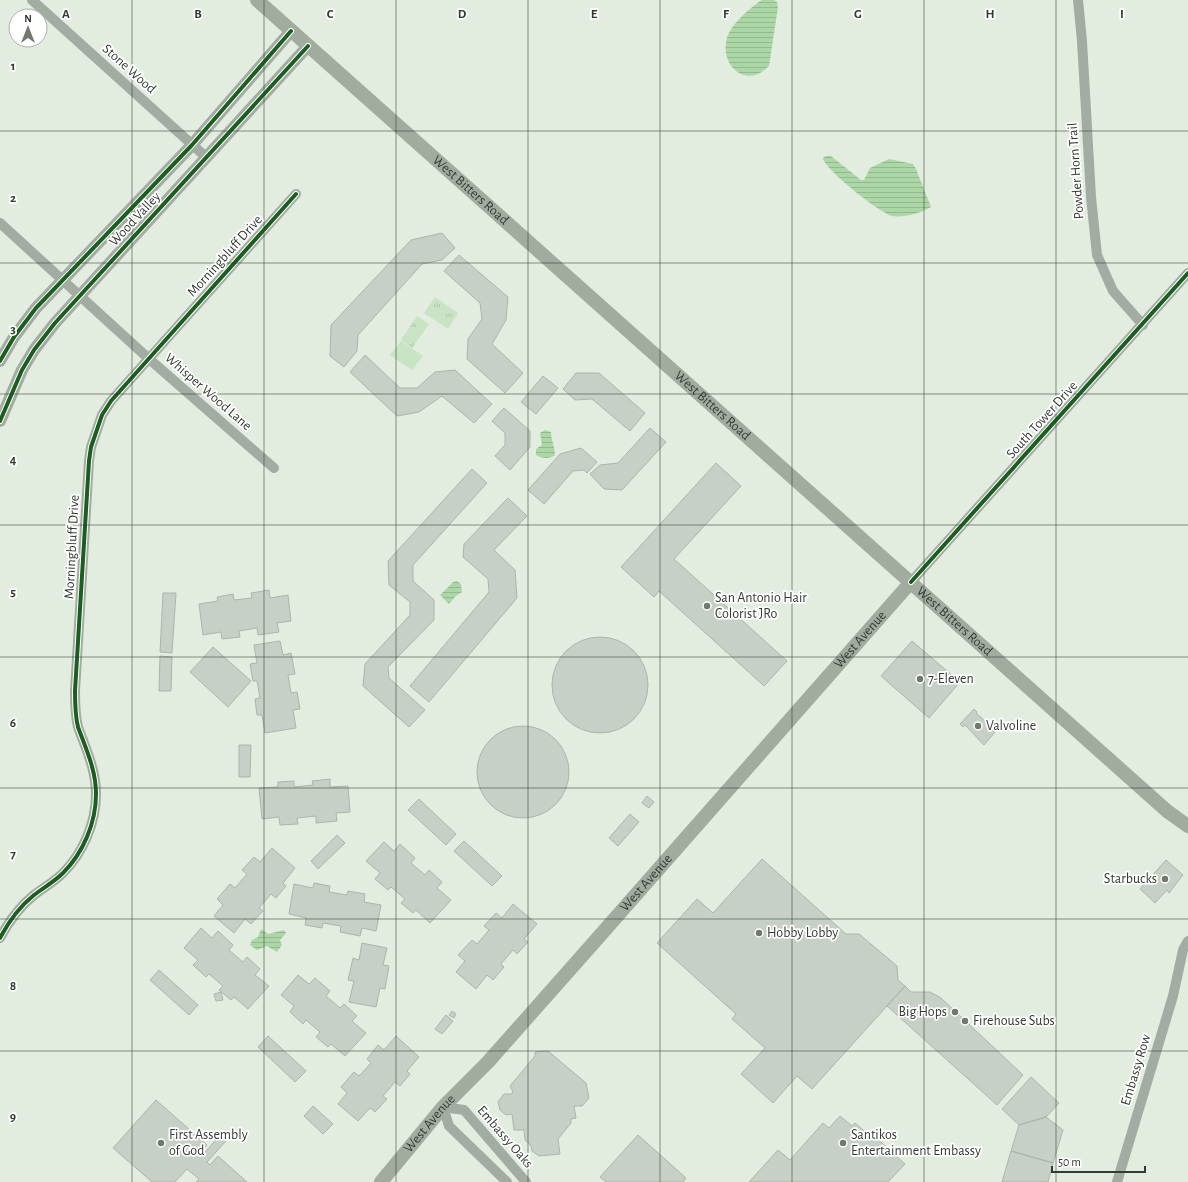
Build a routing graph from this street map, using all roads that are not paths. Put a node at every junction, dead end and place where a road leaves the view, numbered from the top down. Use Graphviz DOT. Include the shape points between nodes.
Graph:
graph roads {
  1 [pos="32,0"];
  2 [pos="257,0"];
  3 [pos="1078,0"];
  4 [pos="291,31"];
  5 [pos="308,46"];
  6 [pos="192,145"];
  7 [pos="207,158"];
  8 [pos="296,194"];
  9 [pos="0,223"];
  10 [pos="1188,273"];
  11 [pos="62,280"];
  12 [pos="79,296"];
  13 [pos="1143,325"];
  14 [pos="148,358"];
  15 [pos="0,361"];
  16 [pos="0,421"];
  17 [pos="274,468"];
  18 [pos="911,582"];
  19 [pos="1167,811"];
  20 [pos="1188,826"];
  21 [pos="1188,837"];
  22 [pos="0,938"];
  23 [pos="1188,941"];
  24 [pos="1184,964"];
  25 [pos="443,1107"];
  26 [pos="381,1182"];
  27 [pos="507,1182"];
  28 [pos="526,1182"];
  29 [pos="1117,1182"];
  1 -- 6 [label="street, Stone Wood"];
  2 -- 4 [label="main road, West Bitters Road"];
  3 -- 13 [label="street, Powder Horn Trail" via="1097,255 1113,291"];
  4 -- 5 [label="main road, West Bitters Road"];
  4 -- 6 [label="street, Wood Valley"];
  5 -- 7 [label="street, Wood Valley"];
  5 -- 18 [label="main road, West Bitters Road"];
  6 -- 7 [label="street, Stone Wood"];
  6 -- 11 [label="street, Wood Valley"];
  7 -- 12 [label="street, Wood Valley"];
  8 -- 14 [label="street, Morningbluff Drive"];
  9 -- 11 [label="street, Whisper Wood Lane"];
  10 -- 13 [label="street, South Tower Drive"];
  11 -- 12 [label="street, Whisper Wood Lane"];
  11 -- 15 [label="street, Wood Valley" via="14,337"];
  12 -- 14 [label="street, Whisper Wood Lane"];
  12 -- 16 [label="street, Wood Valley" via="34,350 22,370"];
  13 -- 18 [label="street, South Tower Drive"];
  14 -- 17 [label="street, Whisper Wood Lane"];
  14 -- 22 [label="street, Morningbluff Drive" via="102,415 89,461 75,703 78,726 90,756 95,782 93,817 78,855 63,873 24,904"];
  18 -- 19 [label="main road, West Bitters Road"];
  18 -- 25 [label="main road, West Avenue" via="488,1062"];
  19 -- 20 [label="main road, West Bitters Road"];
  19 -- 21 [label="main road, West Bitters Road"];
  23 -- 24 [label="street, Embassy Row" via="1183,950"];
  24 -- 29 [label="street, Embassy Row"];
  25 -- 26 [label="main road, West Avenue"];
  25 -- 27 [label="street, Embassy Oaks" via="449,1126"];
  25 -- 28 [label="street, Embassy Oaks" via="464,1110"];
}
